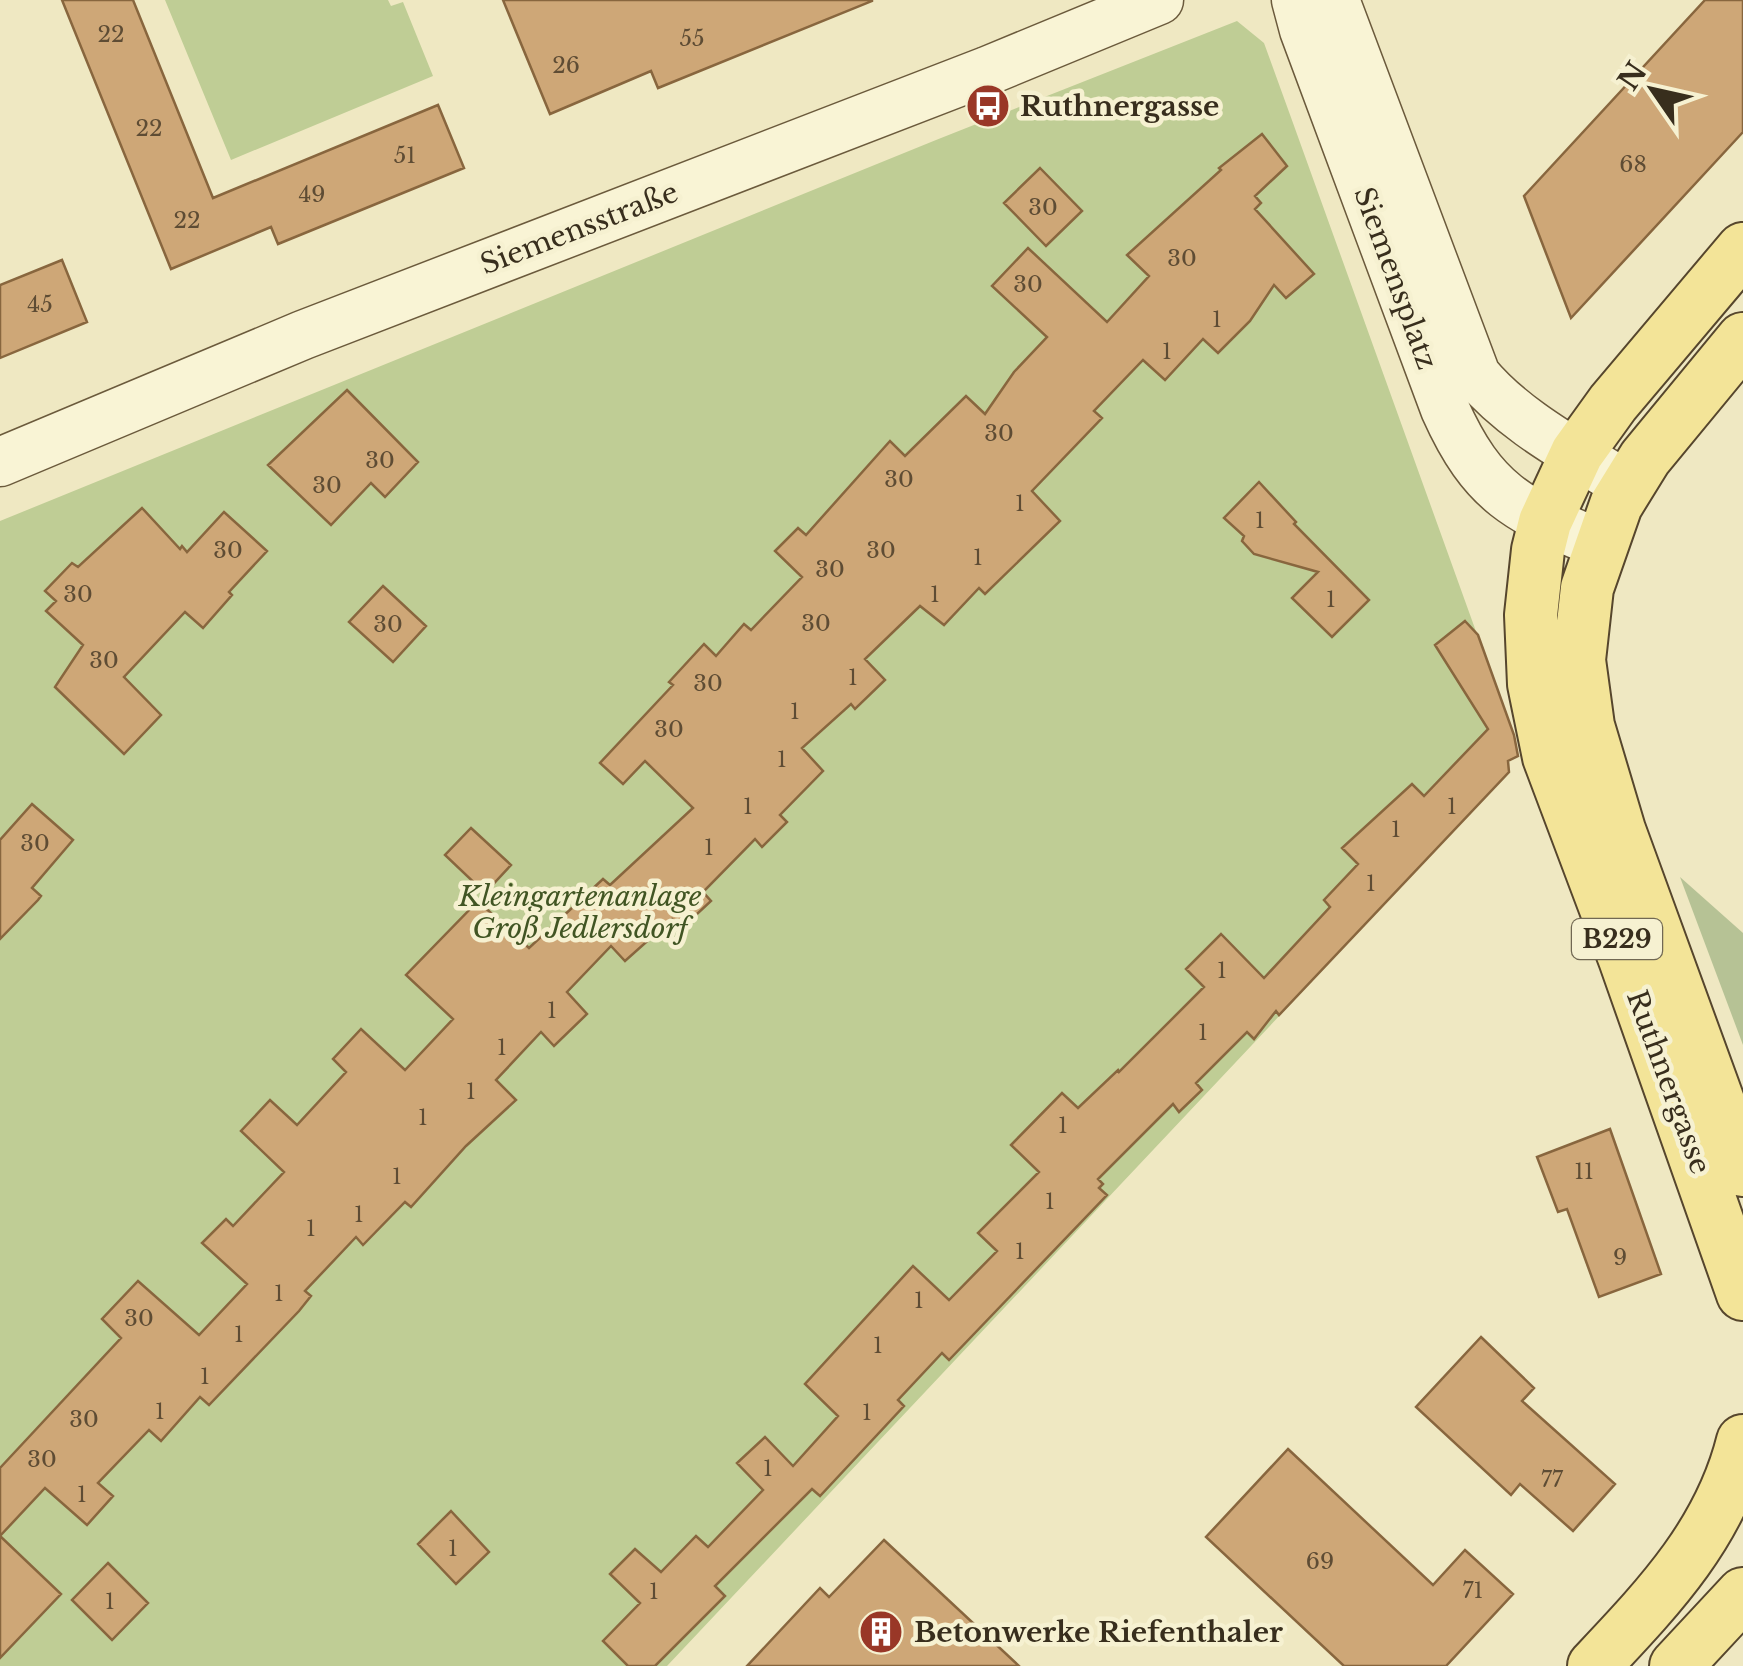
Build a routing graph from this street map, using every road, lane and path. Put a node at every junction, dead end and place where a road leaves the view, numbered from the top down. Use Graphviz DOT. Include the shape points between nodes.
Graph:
graph roads {
  1 [pos="1159,0"];
  2 [pos="1296,0"];
  3 [pos="1331,0"];
  4 [pos="1743,250"];
  5 [pos="1743,340"];
  6 [pos="1577,453"];
  7 [pos="0,462"];
  8 [pos="1628,486"];
  9 [pos="1546,522"];
  10 [pos="1600,544"];
  11 [pos="1743,1170"];
  12 [pos="1743,1294"];
  13 [pos="1738,1458"];
  14 [pos="1743,1594"];
  15 [pos="1594,1666"];
  16 [pos="1676,1666"];
  1 -- 7 [label="main road, Siemensstraße"];
  2 -- 9 [label="main road, Siemensplatz" via="1454,430 1489,483"];
  3 -- 6 [label="main road, Siemensplatz" via="1469,364 1494,394"];
  4 -- 6 [label="main road, B229"];
  5 -- 8 [label="main road, B229"];
  6 -- 8 [label="main road, Siemensplatz"];
  6 -- 9 [label="main road, B229"];
  8 -- 10 [label="main road, B229"];
  9 -- 10 [label="main road, Siemensplatz"];
  9 -- 12 [label="main road, Ruthnergasse / B229" via="1530,615 1534,684 1549,757"];
  10 -- 11 [label="main road, Ruthnergasse / B229" via="1582,613 1579,660 1588,726 1619,830"];
  13 -- 15 [label="main road" via="1686,1564"];
  14 -- 16 [label="main road"];
}
